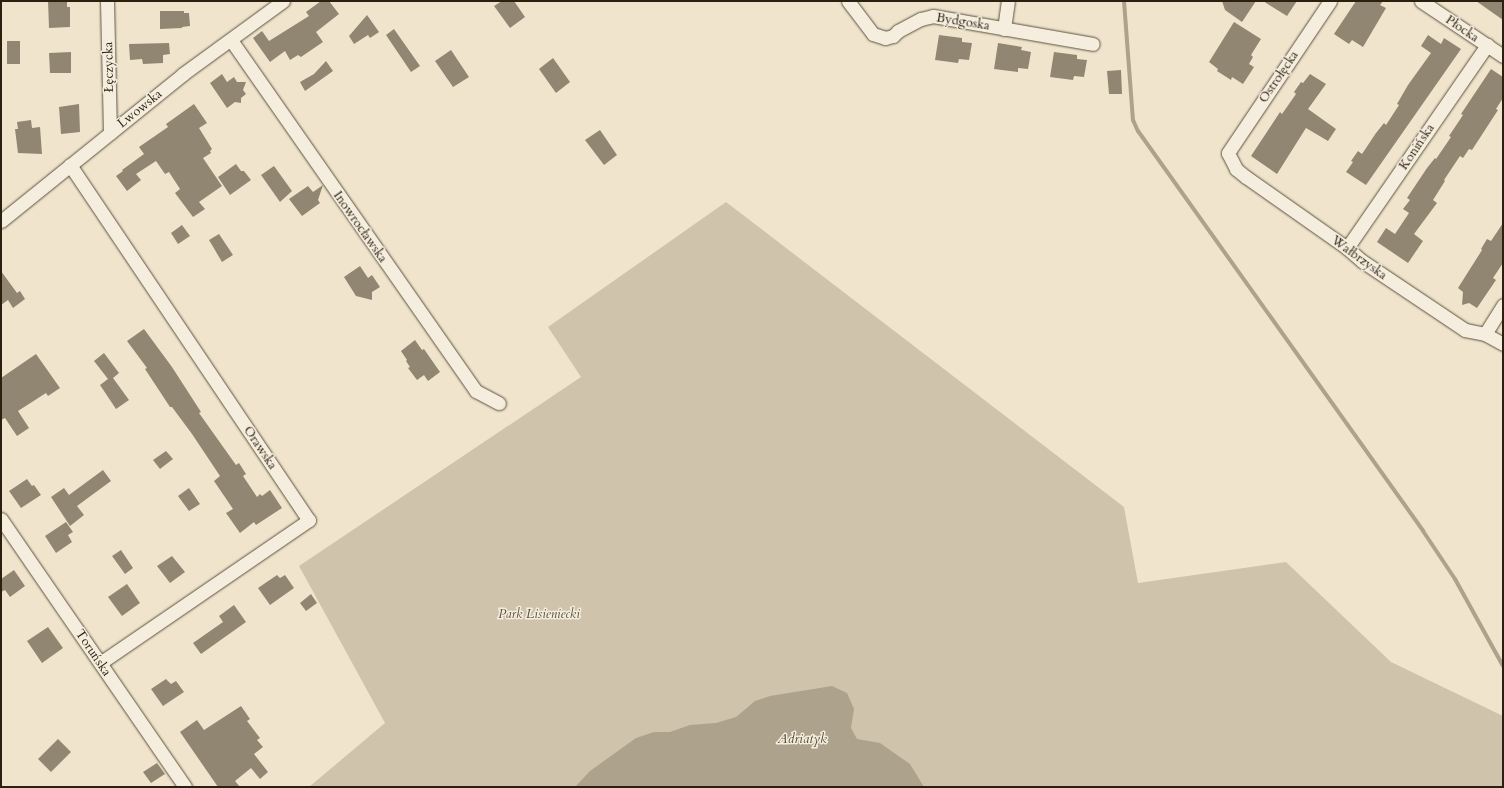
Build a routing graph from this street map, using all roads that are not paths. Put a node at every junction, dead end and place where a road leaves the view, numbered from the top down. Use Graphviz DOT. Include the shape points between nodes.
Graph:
graph roads {
  1 [pos="107,1"];
  2 [pos="283,1"];
  3 [pos="848,1"];
  4 [pos="1008,1"];
  5 [pos="1330,1"];
  6 [pos="1421,1"];
  7 [pos="1004,29"];
  8 [pos="231,40"];
  9 [pos="1093,44"];
  10 [pos="1487,45"];
  11 [pos="1503,56"];
  12 [pos="110,133"];
  13 [pos="1228,153"];
  14 [pos="70,165"];
  15 [pos="1,221"];
  16 [pos="1347,248"];
  17 [pos="1503,305"];
  18 [pos="1485,334"];
  19 [pos="1503,344"];
  20 [pos="499,403"];
  21 [pos="1,519"];
  22 [pos="100,663"];
  23 [pos="185,787"];
  1 -- 12 [label="street, Łęczycka"];
  2 -- 8 [label="street, Lwowska"];
  3 -- 7 [label="street, Bydgoska" via="873,34 885,38 921,19 933,16"];
  4 -- 7 [label="street, Bydgoska"];
  5 -- 13 [label="street, Ostrołęcka"];
  6 -- 10 [label="street, Płocka"];
  7 -- 9 [label="street, Bydgoska"];
  8 -- 12 [label="street, Lwowska" via="183,74"];
  8 -- 20 [label="street, Inowrocławska" via="476,391"];
  10 -- 11 [label="street, Płocka"];
  10 -- 16 [label="street, Konińska"];
  12 -- 14 [label="street, Lwowska"];
  13 -- 16 [label="street, Wałbrzyska" via="1236,168 1246,177"];
  14 -- 15 [label="street, Lwowska"];
  14 -- 22 [label="street, Orawska" via="309,520"];
  16 -- 18 [label="street, Wałbrzyska" via="1362,262 1465,330"];
  17 -- 18 [label="street"];
  18 -- 19 [label="street, Wałbrzyska"];
  21 -- 22 [label="street, Toruńska"];
  22 -- 23 [label="street, Toruńska"];
}
